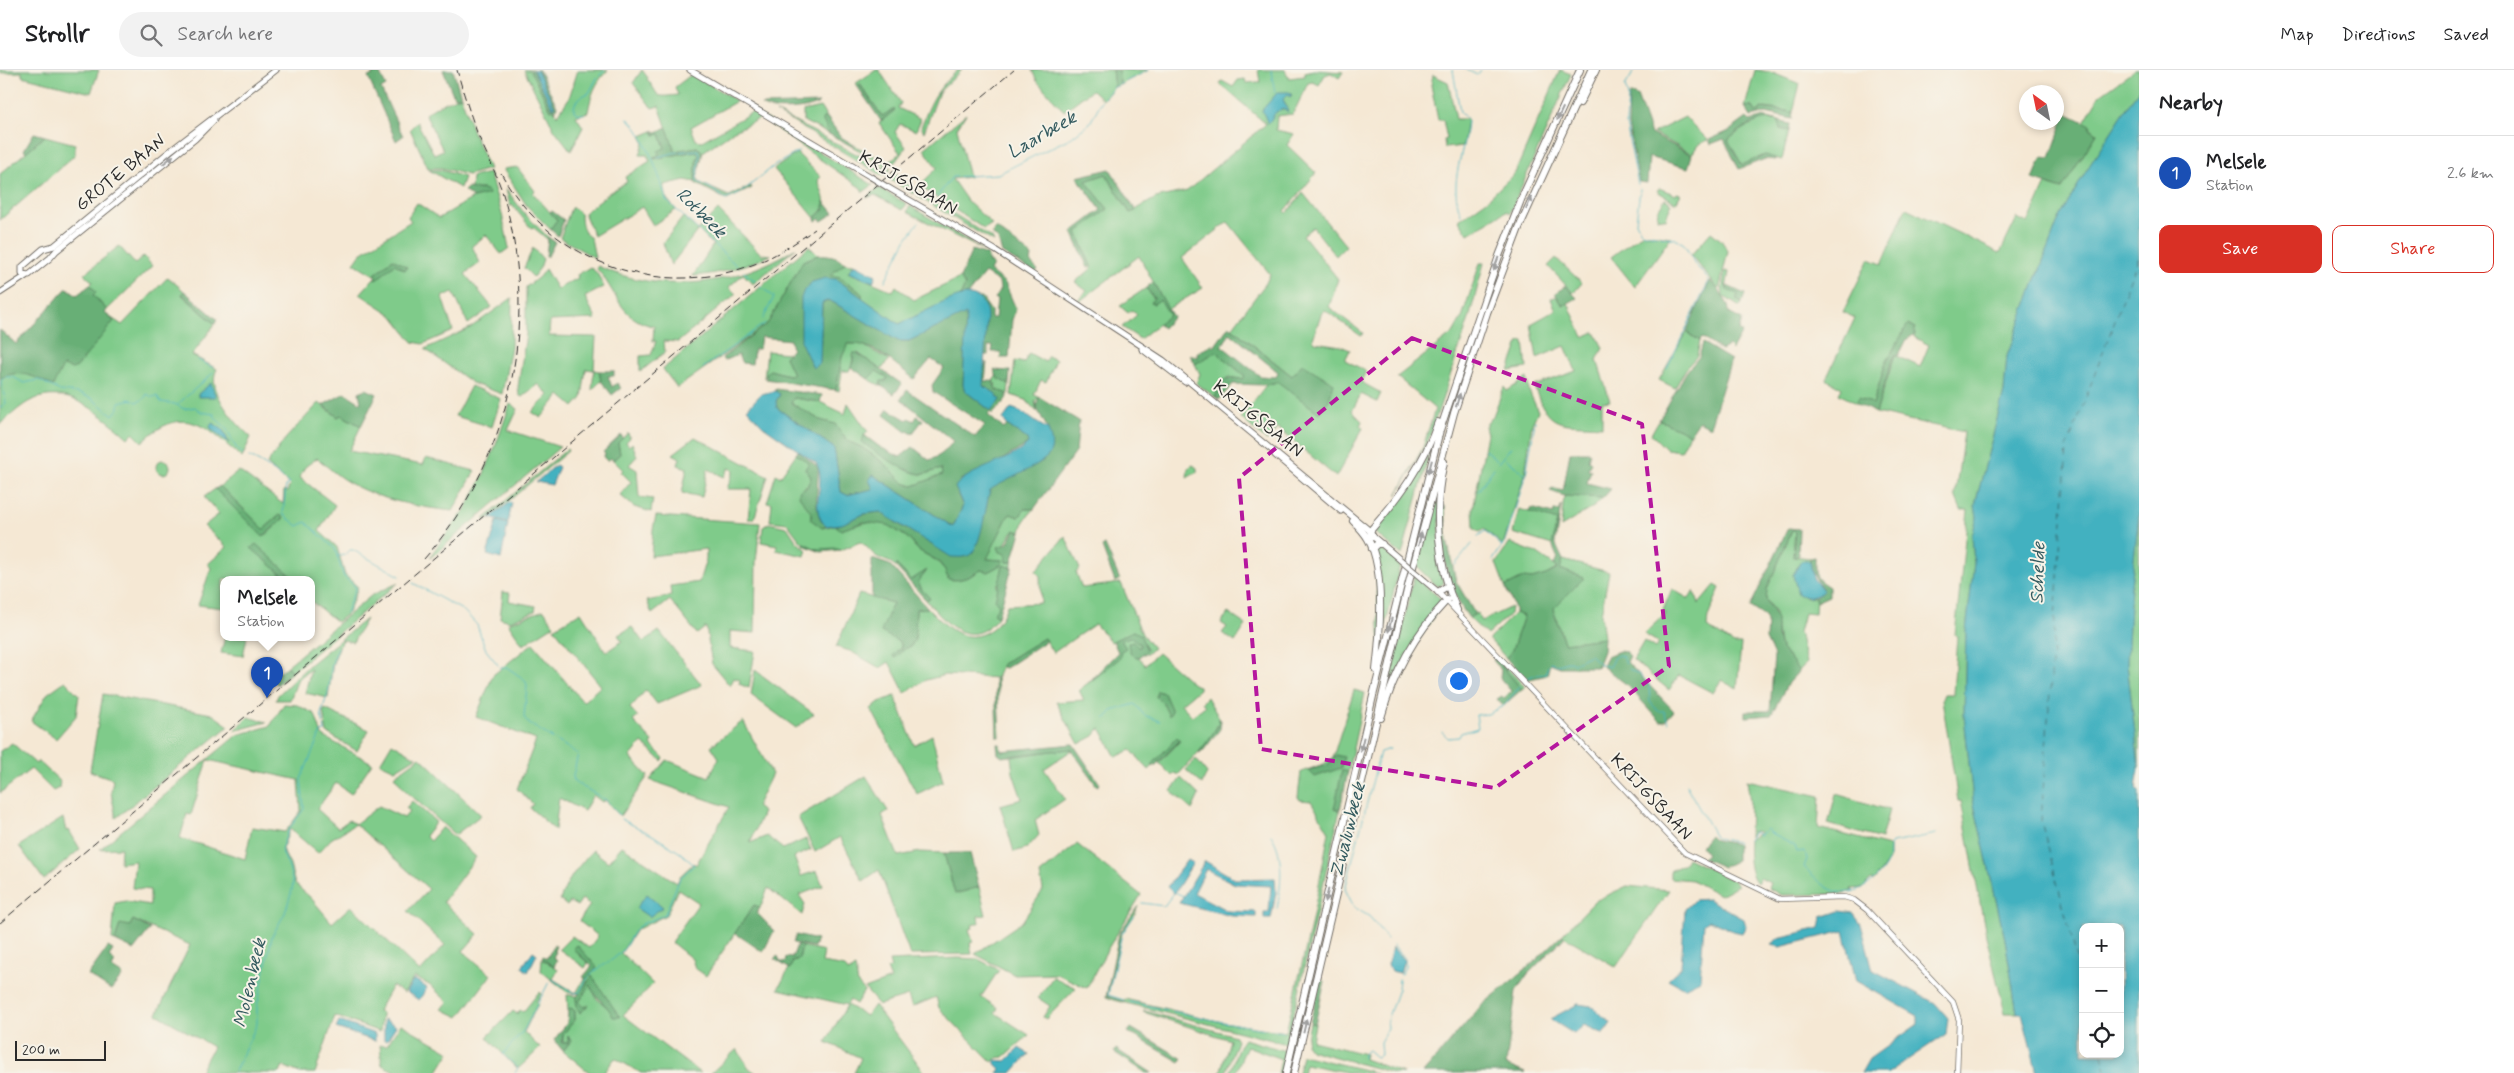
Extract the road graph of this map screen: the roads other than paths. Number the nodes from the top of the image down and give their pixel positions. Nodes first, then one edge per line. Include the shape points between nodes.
1 (276, 70) edge
2 (690, 70) edge
3 (1580, 70) edge
4 (1591, 70) edge
5 (1596, 70) edge
6 (214, 120) junction
7 (1565, 125) junction
8 (48, 248) junction
9 (52, 254) junction
10 (21, 271) junction
11 (26, 276) junction
12 (8, 286) junction
13 (0, 293) edge
14 (1459, 370) junction
15 (1444, 446) junction
16 (1300, 475) junction
17 (1310, 486) junction
18 (1328, 495) junction
19 (1353, 521) junction
20 (1371, 534) junction
21 (1382, 544) junction
22 (1372, 549) junction
23 (1446, 586) junction
24 (1438, 592) junction
25 (1447, 600) junction
26 (1456, 610) junction
27 (1372, 696) junction
28 (1372, 739) junction
29 (1286, 1073) edge
30 (1294, 1073) edge
31 (1957, 1073) edge

1 - 6 main road, GROTE BAAN
2 - 16 main road, KRIJGSBAAN, bridge via 995,250 1110,325 1162,362
3 -> 14 highway via 1498,256
4 - 7 highway
5 - 7 highway
6 - 8 main road, GROTE BAAN
9 -> 6 main road, GROTE BAAN via 195,139
15 -> 7 highway via 1502,272
8 - 9 main road
8 - 10 main road, GROTE BAAN via 23,266
9 - 11 main road, GROTE BAAN
10 - 11 main road
10 - 12 main road, GROTE BAAN
11 - 12 main road, GROTE BAAN
12 - 13 main road, GROTE BAAN
14 - 20 highway via 1452,378 1432,440 1417,469
14 -> 27 highway via 1419,507
15 - 23 highway via 1439,509
28 -> 15 highway
16 - 17 main road, KRIJGSBAAN
16 - 18 main road, KRIJGSBAAN
17 - 18 main road
17 - 19 main road, KRIJGSBAAN
18 - 20 main road, KRIJGSBAAN
19 - 20 main road, KRIJGSBAAN
19 - 22 highway
20 - 21 main road, KRIJGSBAAN
21 - 22 highway
21 - 24 main road, KRIJGSBAAN, bridge
22 - 27 highway via 1380,616
23 - 24 highway
23 - 26 highway
24 - 25 main road, KRIJGSBAAN
25 - 26 main road, KRIJGSBAAN
25 - 28 highway via 1403,660
26 - 31 main road, KRIJGSBAAN via 1685,854 1780,899 1844,897 1867,910 1953,1002 1960,1020
27 -> 29 highway
30 -> 28 highway

